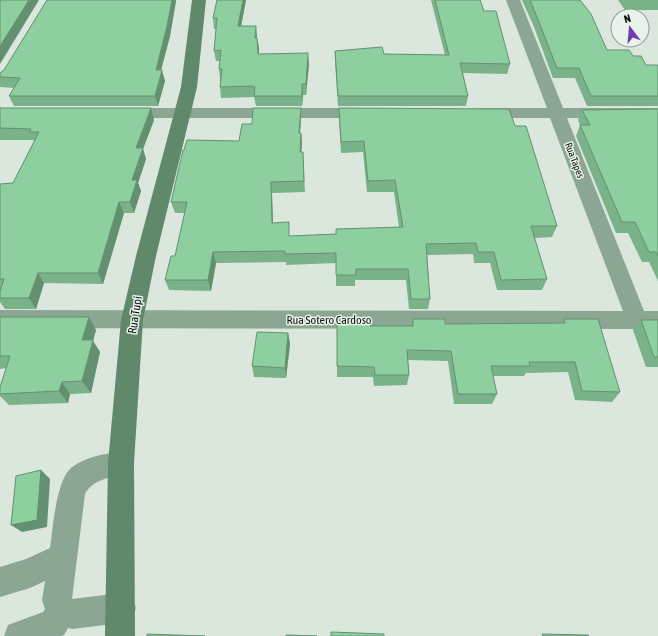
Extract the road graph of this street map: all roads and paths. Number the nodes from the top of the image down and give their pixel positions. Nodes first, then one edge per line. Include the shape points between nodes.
1 (199, 0) edge
2 (513, 0) edge
3 (112, 113) edge
4 (184, 113) junction
5 (382, 113) edge
6 (469, 113) edge
7 (557, 113) junction
8 (658, 113) edge
9 (0, 320) edge
10 (132, 320) junction
11 (647, 320) edge
12 (121, 464) junction
13 (63, 556) junction
14 (0, 582) edge
15 (121, 608) junction
16 (60, 611) junction
17 (19, 636) edge
18 (120, 636) edge

1 - 4 street, Rua Tupi
2 - 7 street, Rua Tapes
3 - 4 street
4 - 5 street
4 - 10 street, Rua Tupi via 146,256
6 - 7 street
7 - 8 street
7 - 11 street, Rua Tapes
9 - 10 street, Rua Sotero Cardoso
10 - 11 street, Rua Sotero Cardoso
10 - 12 street, Rua Tupi
12 - 13 street via 94,469 80,477 72,491
12 - 15 street, Rua Tupi
13 - 14 street via 30,573
13 - 16 street via 57,600
15 - 16 street via 72,614
15 - 18 street, Rua Tupi
16 - 17 street via 53,624

